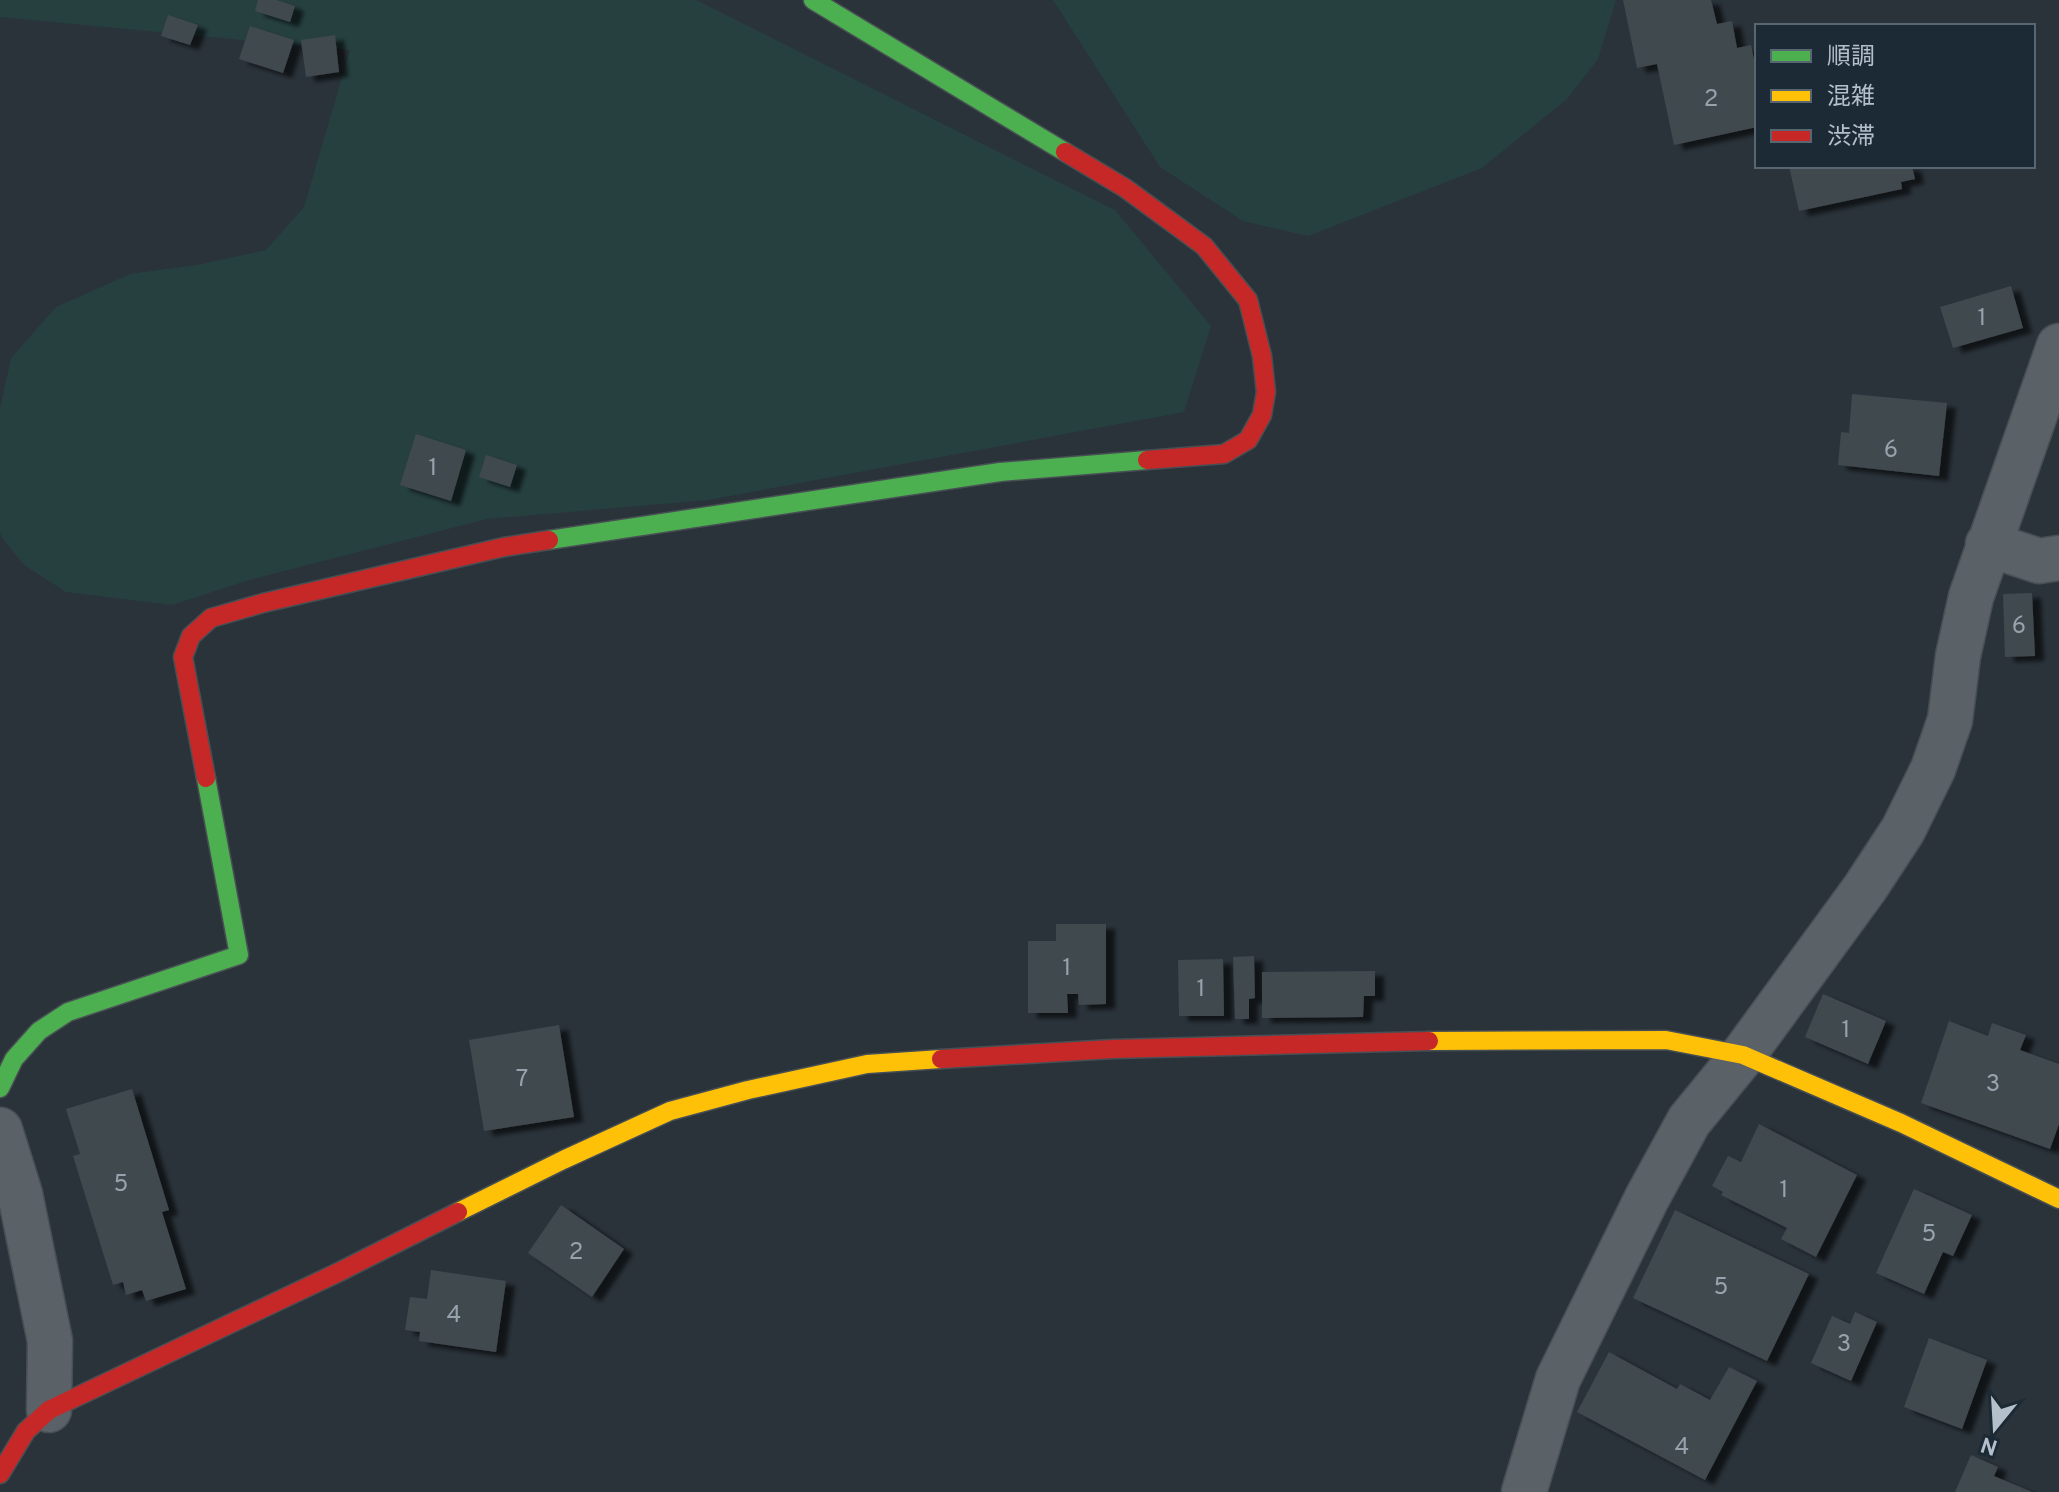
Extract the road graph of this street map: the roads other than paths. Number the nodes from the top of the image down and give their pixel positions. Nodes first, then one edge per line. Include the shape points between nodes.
1 (813, 0) edge
2 (2059, 346) edge
3 (1988, 544) junction
4 (2059, 558) edge
5 (1743, 1055) junction
6 (0, 1088) edge
7 (0, 1130) edge
8 (2059, 1199) edge
9 (49, 1410) junction
10 (0, 1474) edge
11 (1524, 1492) edge

1 - 6 street via 1125,188 1204,246 1248,300 1262,356 1266,392 1262,415 1248,440 1224,454 1000,472 504,547 211,618 191,636 183,657 239,955 68,1012 39,1031 14,1059
2 - 3 street
3 - 4 street via 2039,561
3 - 5 street via 1958,656 1950,720 1933,769 1903,830
5 - 8 street
5 - 9 street via 1666,1040 1411,1041 1113,1049 867,1064 670,1111
5 - 11 street via 1689,1121 1647,1198 1558,1379
7 - 9 street via 20,1194 50,1341
9 - 10 street via 26,1431

